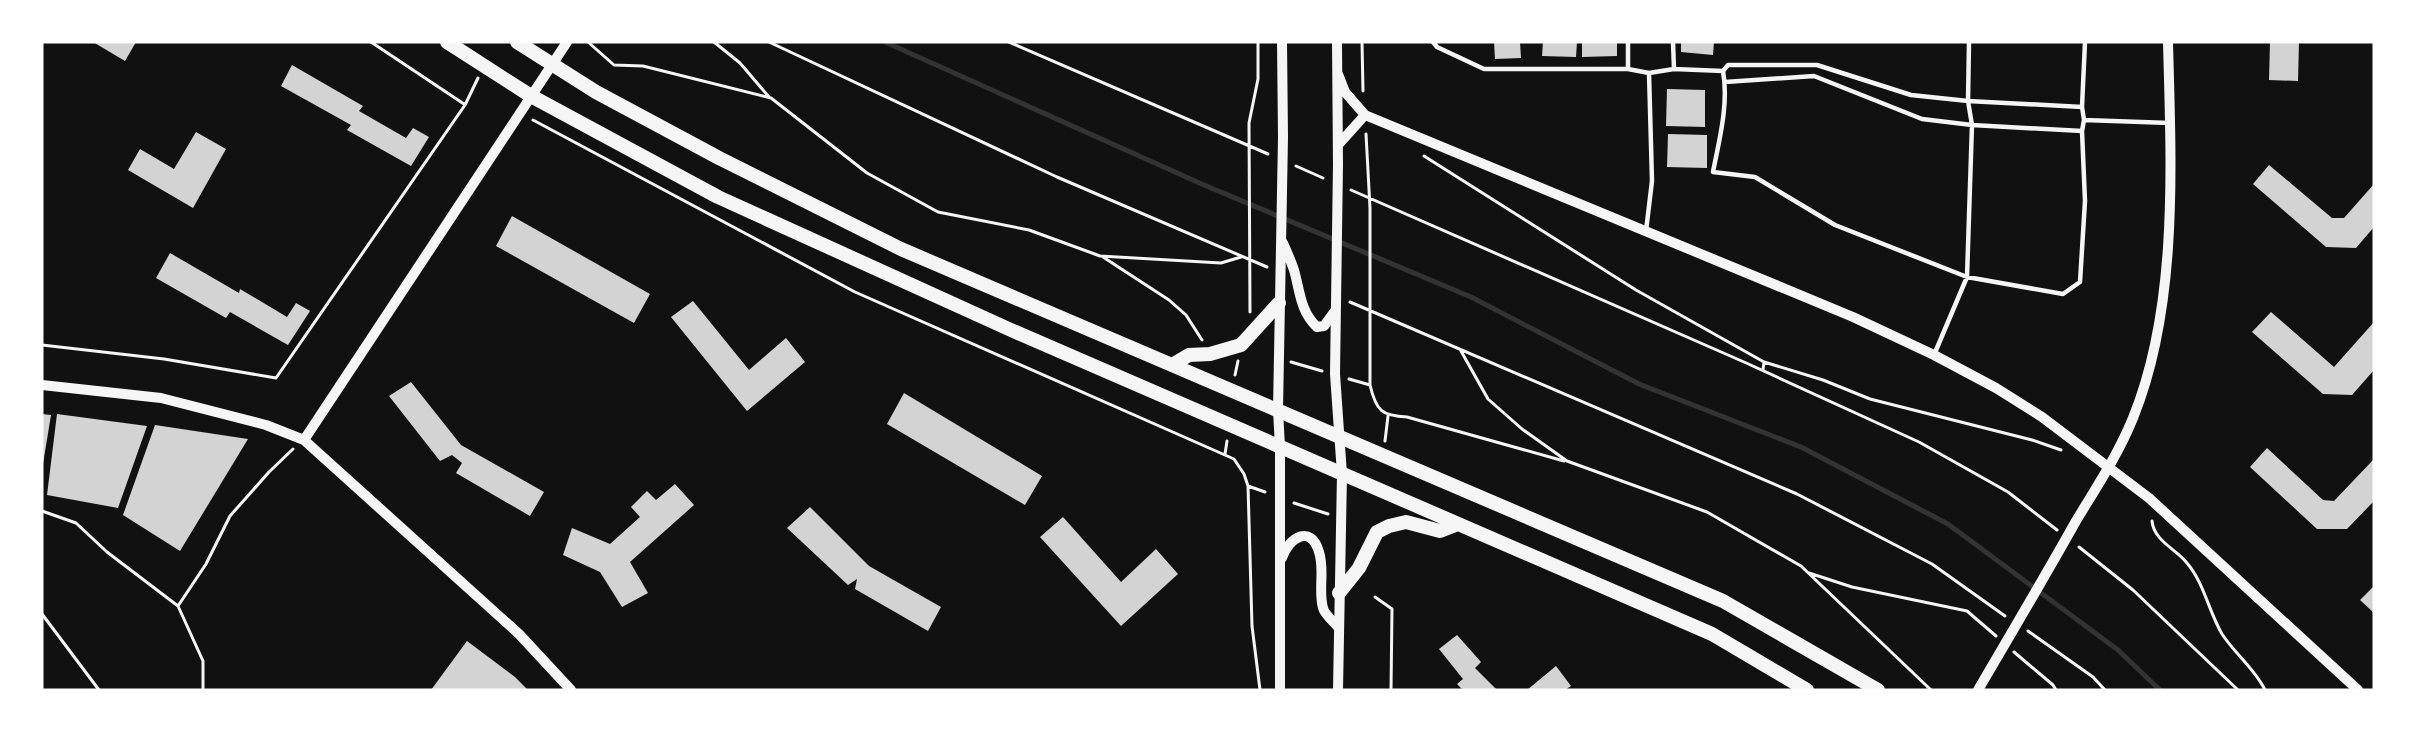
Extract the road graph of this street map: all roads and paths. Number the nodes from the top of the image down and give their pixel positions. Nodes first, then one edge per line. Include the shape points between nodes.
1 (371, 42) edge
2 (447, 42) edge
3 (517, 42) edge
4 (567, 42) edge
5 (588, 42) edge
6 (714, 42) edge
7 (769, 42) edge
8 (1009, 42) edge
9 (1258, 42) edge
10 (1282, 42) edge
11 (1337, 42) edge
12 (1433, 42) edge
13 (1628, 42) edge
14 (1673, 42) edge
15 (1970, 42) edge
16 (2085, 42) edge
17 (2168, 42) edge
18 (551, 65) junction
19 (1628, 69) junction
20 (1674, 69) junction
21 (470, 71) dead end
22 (1723, 72) junction
23 (1649, 73) junction
24 (1338, 74) junction
25 (479, 77) junction
26 (1725, 82) junction
27 (487, 84) dead end
28 (531, 96) junction
29 (771, 98) junction
30 (1968, 101) junction
31 (465, 105) junction
32 (2082, 107) junction
33 (519, 114) junction
34 (1365, 115) junction
35 (2084, 120) junction
36 (2170, 123) junction
37 (1972, 125) junction
38 (2082, 131) junction
39 (1338, 145) junction
40 (1419, 153) dead end
41 (1268, 154) dead end
42 (1290, 163) dead end
43 (1369, 176) dead end
44 (1333, 182) dead end
45 (1344, 187) dead end
46 (1646, 231) junction
47 (1281, 237) junction
48 (1100, 256) junction
49 (1242, 256) junction
50 (1275, 270) dead end
51 (1967, 278) junction
52 (1279, 303) junction
53 (1338, 303) junction
54 (1248, 320) dead end
55 (1210, 342) dead end
56 (42, 345) edge
57 (1460, 349) junction
58 (1934, 355) junction
59 (1279, 358) junction
60 (1764, 362) junction
61 (1172, 365) junction
62 (1763, 370) junction
63 (1335, 374) junction
64 (42, 385) edge
65 (1370, 385) junction
66 (1278, 410) junction
67 (1340, 437) junction
68 (304, 440) junction
69 (1280, 447) junction
70 (2061, 450) dead end
71 (1567, 462) junction
72 (2109, 468) junction
73 (1342, 474) junction
74 (1248, 486) junction
75 (1280, 498) junction
76 (2149, 498) junction
77 (42, 511) edge
78 (1458, 524) junction
79 (2062, 534) dead end
80 (2070, 541) dead end
81 (1280, 565) junction
82 (1808, 572) junction
83 (1339, 593) junction
84 (1375, 597) dead end
85 (178, 606) junction
86 (42, 614) edge
87 (2008, 617) dead end
88 (1338, 627) junction
89 (2027, 631) dead end
90 (2004, 643) dead end
91 (2012, 650) dead end
92 (99, 690) edge
93 (203, 690) edge
94 (571, 690) edge
95 (1260, 690) edge
96 (1280, 690) edge
97 (1338, 690) edge
98 (1391, 690) edge
99 (1808, 690) edge
100 (1878, 690) edge
101 (1930, 690) edge
102 (1979, 690) edge
103 (2055, 690) edge
104 (2105, 690) edge
105 (2238, 690) edge
106 (2265, 690) edge
107 (2358, 690) edge

1 - 31 path
2 - 28 main road
3 - 18 main road
4 - 18 street
5 - 29 path via 614,65 643,66
6 - 29 path via 740,63
7 - 49 path via 1057,177
8 - 41 path
9 - 54 path via 1258,80 1249,123
10 - 47 street
11 - 24 street
12 - 19 lane via 1484,69
13 - 19 lane
14 - 20 lane
15 - 30 lane
16 - 32 lane
17 - 36 street
18 - 28 street
18 - 61 main road via 719,158 901,249
19 - 23 lane
20 - 22 lane
20 - 23 lane
21 - 25 path
22 - 26 lane
22 - 30 lane via 1728,64 1817,65 1911,95
23 - 46 lane via 1653,181
24 - 34 street via 1345,92
24 - 39 street
25 - 27 path
25 - 31 path
26 - 37 lane via 1814,76 1922,119
26 - 51 lane via 1713,172 1755,177 1835,225
28 - 33 street
28 - 69 main road via 718,197
29 - 48 path via 867,173 938,212 1029,230
30 - 32 lane
30 - 37 lane
31 - 56 path via 276,378 164,358
32 - 35 lane
33 - 68 street
33 - 74 path via 855,291 1225,454 1240,466
34 - 39 street
34 - 46 street
35 - 36 lane
35 - 38 lane
36 - 72 street via 2165,276 2156,343 2133,419
37 - 38 lane
37 - 51 lane
38 - 51 lane via 2085,201 2080,282 2063,294
39 - 53 street
40 - 60 path via 1636,290
42 - 44 path
43 - 65 path
45 - 62 path
46 - 58 street
47 - 52 street
47 - 53 street via 1310,321 1317,327 1324,326
48 - 49 path via 1221,263
48 - 55 path via 1169,300 1186,315 1203,342
49 - 50 path
51 - 58 lane
52 - 59 street
52 - 61 main road via 1241,345 1189,355
53 - 57 path
53 - 63 street
57 - 71 path via 1488,399
57 - 87 path via 1797,494 1932,564
58 - 72 street via 2042,417
59 - 63 path
59 - 66 street
60 - 62 path
60 - 70 path via 1870,399
61 - 66 main road
62 - 79 path via 1919,442 2008,492
63 - 65 path
63 - 67 street
64 - 68 street via 162,398 266,425
65 - 71 path via 1378,408 1388,416 1407,417
66 - 67 main road
66 - 69 street
67 - 73 street
67 - 100 main road via 1723,601
68 - 85 path via 269,471 230,516 206,564
68 - 94 street via 519,634
69 - 73 main road
69 - 75 street
71 - 82 path via 1707,513
72 - 76 street
72 - 102 street
73 - 78 main road
73 - 83 street
74 - 75 path
74 - 95 path via 1252,626
75 - 81 street
76 - 106 path via 2153,527 2166,545 2188,563 2223,634
76 - 107 street
77 - 85 path via 76,523
78 - 83 main road via 1440,531 1406,522 1377,532 1359,568
78 - 99 main road via 1712,634
80 - 105 path via 2133,590
81 - 88 street via 1292,540 1303,536 1312,540 1322,566 1322,607
81 - 96 street
82 - 90 path via 1852,588 1967,611
82 - 101 path
83 - 88 street
84 - 98 path via 1392,609
85 - 93 path via 203,661
86 - 92 path
88 - 97 street
89 - 104 path via 2093,677
91 - 103 path

